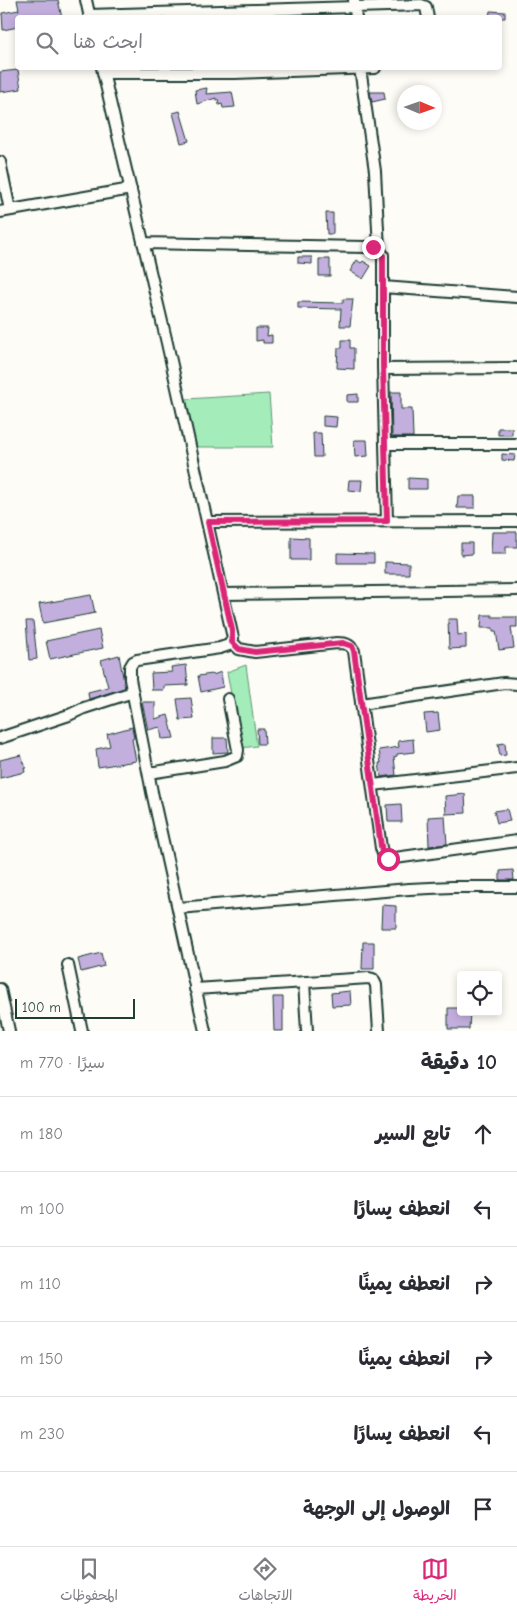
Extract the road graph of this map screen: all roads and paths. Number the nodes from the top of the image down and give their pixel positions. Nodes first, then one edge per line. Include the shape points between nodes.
1 (86, 0) edge
2 (354, 3) edge
3 (90, 15) edge
4 (123, 15) edge
5 (427, 15) edge
6 (102, 70) edge
7 (310, 70) edge
8 (360, 70) edge
9 (0, 162) edge
10 (130, 189) junction
11 (5, 211) edge
12 (143, 243) junction
13 (379, 249) junction
14 (383, 287) junction
15 (517, 297) edge
16 (517, 368) edge
17 (383, 369) junction
18 (385, 444) junction
19 (517, 444) edge
20 (387, 521) junction
21 (517, 521) edge
22 (208, 522) junction
23 (517, 590) edge
24 (224, 594) junction
25 (232, 642) junction
26 (517, 684) edge
27 (133, 692) junction
28 (228, 699) dead end
29 (361, 704) junction
30 (0, 738) edge
31 (517, 768) edge
32 (149, 773) junction
33 (373, 786) junction
34 (517, 841) edge
35 (517, 887) edge
36 (178, 908) junction
37 (68, 965) dead end
38 (304, 982) junction
39 (0, 989) edge
40 (195, 989) junction
41 (9, 1031) edge
42 (82, 1031) edge
43 (205, 1031) edge
44 (307, 1031) edge
45 (379, 1031) edge

1 - 3 street
2 - 4 street
2 - 5 street via 421,5 426,7
6 - 7 street via 235,73
6 - 10 street
8 - 13 street via 375,171
9 - 11 street
10 - 11 street
10 - 12 street
12 - 13 street
12 - 22 street
13 - 14 street via 383,255
14 - 15 street
14 - 17 street
16 - 17 street
17 - 18 street
18 - 19 street
18 - 20 street
20 - 21 street
20 - 22 street
22 - 24 street
23 - 24 street
24 - 25 street
25 - 27 street via 220,648 133,662 130,667
25 - 29 street via 239,649 255,652 330,643 348,644 354,651
26 - 29 street via 504,683
27 - 30 street
27 - 32 street
28 - 32 street via 237,756 225,761
29 - 33 street
31 - 33 street
32 - 36 street
33 - 34 street via 381,848 388,859
35 - 36 street via 409,889
36 - 40 street
37 - 42 street
38 - 40 street
38 - 44 street
38 - 45 street via 374,979
39 - 41 street
40 - 43 street

